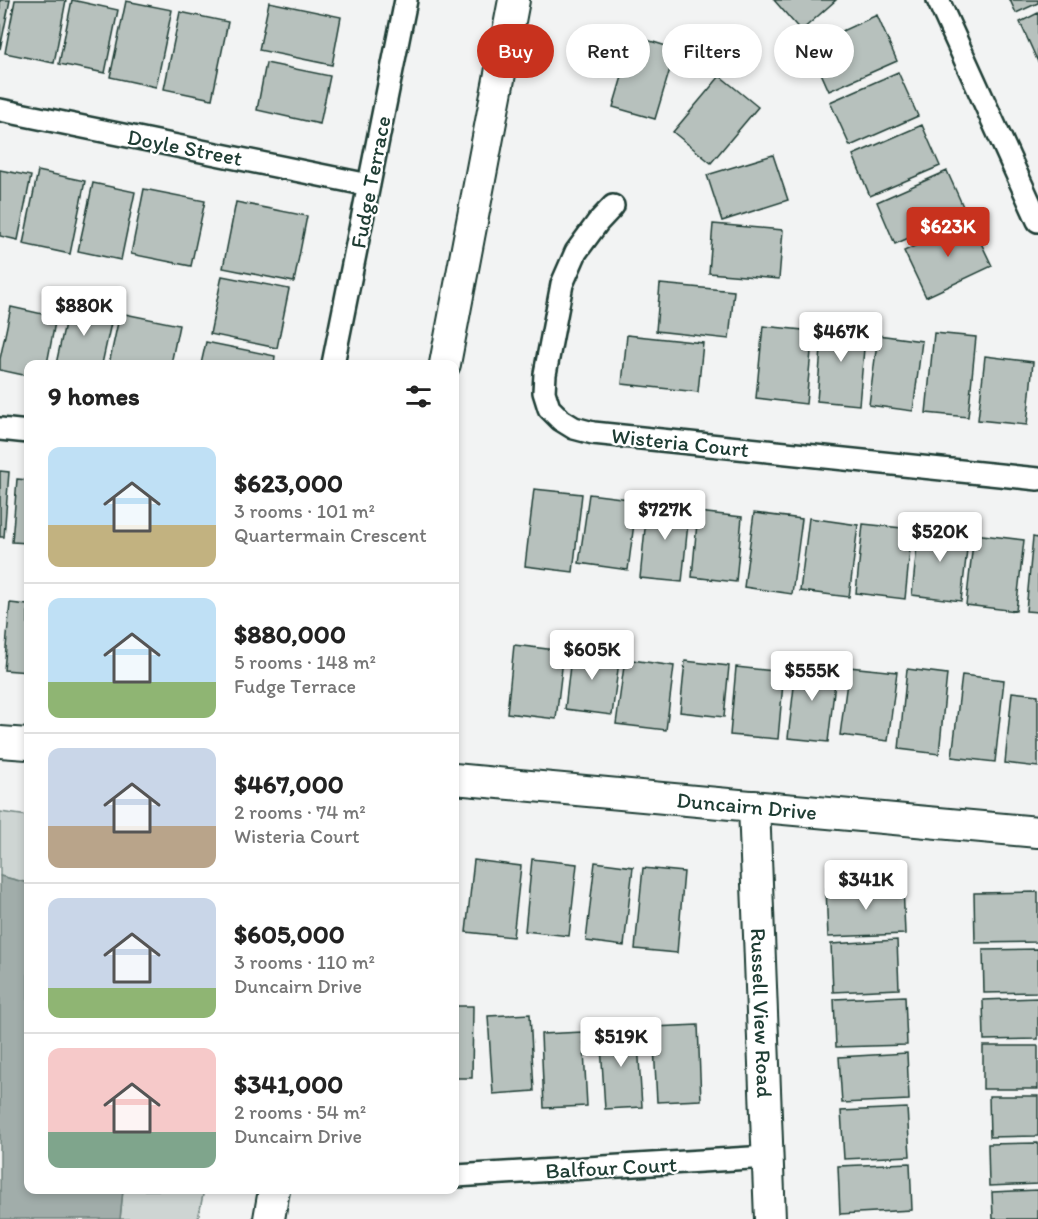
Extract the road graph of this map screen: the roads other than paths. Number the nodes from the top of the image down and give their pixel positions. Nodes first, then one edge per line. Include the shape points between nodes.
1 (406, 0) edge
2 (514, 0) edge
3 (938, 0) edge
4 (0, 110) edge
5 (369, 185) junction
6 (613, 206) dead end
7 (1038, 221) edge
8 (334, 360) edge
9 (446, 360) edge
10 (0, 429) edge
11 (24, 432) edge
12 (1038, 479) edge
13 (0, 742) edge
14 (24, 744) edge
15 (459, 779) edge
16 (754, 806) junction
17 (1038, 832) edge
18 (767, 1157) junction
19 (459, 1176) edge
20 (273, 1194) edge
21 (268, 1219) edge
22 (770, 1219) edge

1 - 5 street, Fudge Terrace
2 - 9 street
3 - 7 street
4 - 5 street, Doyle Street
5 - 8 street, Fudge Terrace
6 - 12 street, Wisteria Court via 576,252 562,284 545,374 544,392 549,408 573,428
10 - 11 street
13 - 14 street
15 - 16 street, Duncairn Drive
16 - 17 street, Duncairn Drive
16 - 18 street, Russell View Road
18 - 19 street, Balfour Court
18 - 22 street, Russell View Road
20 - 21 street

